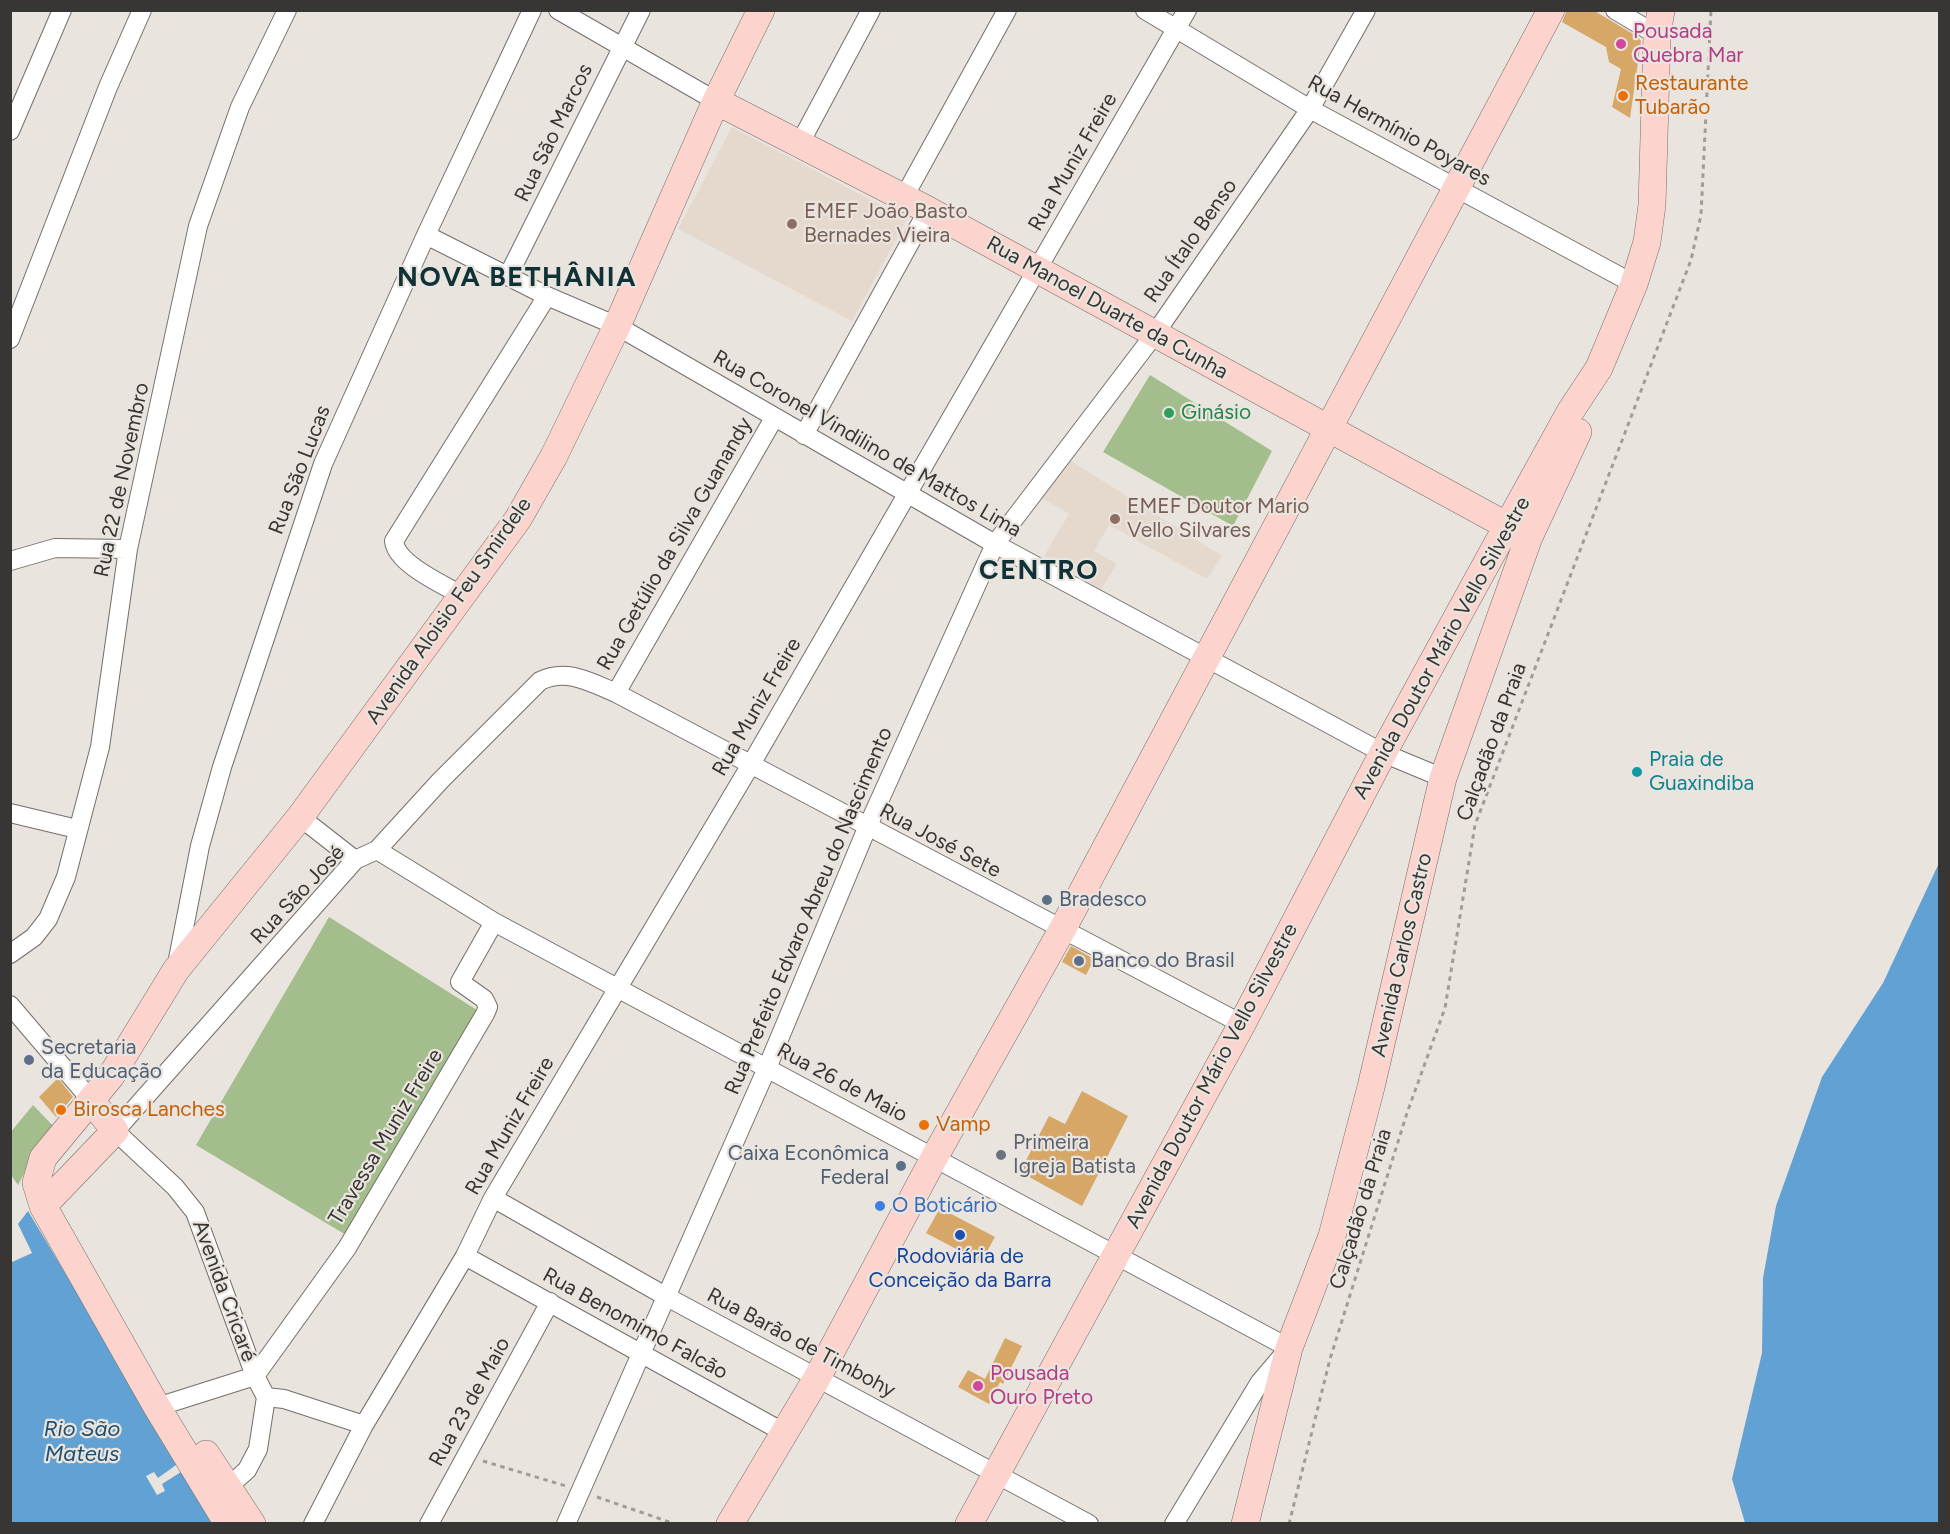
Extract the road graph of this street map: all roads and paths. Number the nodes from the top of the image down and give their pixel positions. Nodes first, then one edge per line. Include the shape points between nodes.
1 (62, 10) edge
2 (287, 10) edge
3 (532, 10) edge
4 (558, 10) edge
5 (641, 10) edge
6 (760, 10) edge
7 (871, 10) edge
8 (1008, 10) edge
9 (1145, 10) edge
10 (1187, 10) edge
11 (1366, 10) edge
12 (1551, 10) edge
13 (1615, 10) edge
14 (1712, 10) edge
15 (139, 17) edge
16 (1659, 23) edge
17 (1175, 28) junction
18 (623, 45) junction
19 (716, 101) junction
20 (1310, 109) junction
21 (10, 131) edge
22 (800, 143) junction
23 (1456, 189) junction
24 (904, 197) junction
25 (928, 210) junction
26 (426, 235) junction
27 (1038, 269) junction
28 (508, 276) junction
29 (1634, 284) junction
30 (547, 296) junction
31 (616, 326) junction
32 (1154, 335) junction
33 (10, 339) edge
34 (774, 418) junction
35 (1330, 429) junction
36 (804, 435) junction
37 (906, 494) junction
38 (1518, 532) junction
39 (995, 544) junction
40 (128, 549) junction
41 (10, 561) edge
42 (463, 596) junction
43 (1205, 657) junction
44 (585, 679) joint
45 (616, 693) junction
46 (1383, 753) junction
47 (750, 766) junction
48 (1443, 778) junction
49 (10, 813) edge
50 (300, 817) junction
51 (867, 828) junction
52 (77, 829) junction
53 (377, 850) junction
54 (355, 860) junction
55 (494, 922) junction
56 (1062, 930) junction
57 (12, 951) edge
58 (176, 970) junction
59 (617, 987) junction
60 (10, 1005) edge
61 (1242, 1024) junction
62 (767, 1068) junction
63 (91, 1100) junction
64 (115, 1131) junction
65 (934, 1158) junction
66 (44, 1195) junction
67 (493, 1198) junction
68 (1115, 1254) junction
69 (465, 1256) junction
70 (667, 1297) junction
71 (550, 1302) junction
72 (1289, 1348) junction
73 (643, 1354) junction
74 (255, 1376) junction
75 (817, 1378) junction
76 (266, 1397) junction
77 (165, 1404) junction
78 (364, 1425) junction
79 (783, 1432) junction
80 (996, 1472) junction
81 (220, 1494) junction
82 (228, 1524) edge
83 (252, 1524) edge
84 (313, 1524) edge
85 (429, 1524) edge
86 (566, 1524) edge
87 (730, 1524) edge
88 (969, 1524) edge
89 (1089, 1524) edge
90 (1174, 1524) edge
91 (1245, 1524) edge
92 (1288, 1524) edge

1 - 21 street
2 - 40 street, Rua 22 de Novembro via 240,107 198,226
3 - 26 street, Rua São Lucas
4 - 18 street, Rua Manoel Duarte da Cunha
5 - 18 street, Rua São Marcos
6 - 19 street, Avenida Aloisio Feu Smirdele
7 - 22 street
8 - 24 street
9 - 17 street, Rua Hermínio Poyares
10 - 17 street, Rua Muniz Freire
11 - 20 street, Rua Ítalo Benso
12 - 23 street
13 - 16 street
14 - 92 path, Calçadão da Praia via 1701,215 1691,261 1475,825 1444,1008 1330,1359
15 - 33 street
16 - 29 street, Avenida Doutor Mário Vello Silvestre via 1652,205 1647,242
17 - 20 street, Rua Hermínio Poyares
17 - 27 street, Rua Muniz Freire
18 - 19 street, Rua Manoel Duarte da Cunha
18 - 28 street, Rua São Marcos
19 - 22 street, Rua Manoel Duarte da Cunha
19 - 31 street, Avenida Aloisio Feu Smirdele
20 - 23 street, Rua Hermínio Poyares
20 - 32 street, Rua Ítalo Benso
22 - 24 street, Rua Manoel Duarte da Cunha
23 - 29 street, Rua Hermínio Poyares
23 - 35 street
24 - 25 street, Rua Manoel Duarte da Cunha
25 - 27 street, Rua Manoel Duarte da Cunha
25 - 36 street
26 - 28 street, Rua Coronel Vindilino de Mattos Lima
26 - 58 street, Rua São Lucas via 322,464 222,767 200,846
27 - 32 street, Rua Manoel Duarte da Cunha
27 - 37 street, Rua Muniz Freire
28 - 30 street, Rua Coronel Vindilino de Mattos Lima
29 - 38 street, Avenida Doutor Mário Vello Silvestre via 1599,368 1570,412
30 - 31 street, Rua Coronel Vindilino de Mattos Lima
30 - 42 street via 394,541 394,550 403,559
31 - 34 street, Rua Coronel Vindilino de Mattos Lima
31 - 42 street, Avenida Aloisio Feu Smirdele via 554,456 518,519
32 - 35 street, Rua Manoel Duarte da Cunha
32 - 39 street, Rua Ítalo Benso
34 - 36 street, Rua Coronel Vindilino de Mattos Lima
34 - 45 street, Rua Getúlio da Silva Guanandy
35 - 38 street, Rua Manoel Duarte da Cunha
35 - 43 street
36 - 37 street, Rua Coronel Vindilino de Mattos Lima
37 - 39 street, Rua Coronel Vindilino de Mattos Lima
37 - 47 street, Rua Muniz Freire
38 - 46 street, Avenida Doutor Mário Vello Silvestre
38 - 48 street, Avenida Carlos Castro
39 - 43 street, Rua Coronel Vindilino de Mattos Lima
39 - 51 street, Rua Prefeito Edvaro Abreu do Nascimento
40 - 41 street via 55,548
40 - 52 street, Rua 22 de Novembro via 100,747
42 - 50 street, Avenida Aloisio Feu Smirdele
43 - 46 street, Rua Coronel Vindilino de Mattos Lima
43 - 56 street
44 - 45 street, Rua José Sete
44 - 53 street, Rua São José via 552,675 540,681
45 - 47 street, Rua José Sete
46 - 48 street, Rua Coronel Vindilino de Mattos Lima
46 - 61 street, Avenida Doutor Mário Vello Silvestre
47 - 51 street, Rua José Sete
47 - 59 street, Rua Muniz Freire
48 - 72 street, Avenida Carlos Castro via 1332,1236
49 - 52 street
50 - 54 street
50 - 58 street, Avenida Aloisio Feu Smirdele
51 - 56 street, Rua José Sete
51 - 62 street, Rua Prefeito Edvaro Abreu do Nascimento
52 - 57 street, Rua 22 de Novembro via 66,877 48,919 34,937
53 - 54 street, Rua São José
53 - 55 street, Rua 26 de Maio
54 - 64 street, Rua São José
55 - 59 street, Rua 26 de Maio
55 - 74 street, Travessa Muniz Freire via 460,982 484,999 488,1007 485,1014 347,1248
56 - 61 street, Rua José Sete
56 - 65 street
58 - 63 street, Avenida Aloisio Feu Smirdele via 132,1045
59 - 62 street, Rua 26 de Maio
59 - 67 street, Rua Muniz Freire
60 - 63 street
61 - 68 street, Avenida Doutor Mário Vello Silvestre
62 - 65 street, Rua 26 de Maio
62 - 70 street, Rua Prefeito Edvaro Abreu do Nascimento
63 - 64 street
63 - 66 street, Avenida Aloisio Feu Smirdele via 43,1158
64 - 66 street
64 - 74 street, Avenida Cricaré via 175,1187 195,1212
65 - 68 street, Rua 26 de Maio
65 - 75 street
66 - 77 street
67 - 69 street, Rua Muniz Freire
67 - 70 street, Rua Barão de Timbohy
68 - 72 street, Rua 26 de Maio
68 - 80 street, Avenida Doutor Mário Vello Silvestre
69 - 71 street, Rua Benomimo Falcão
69 - 78 street, Rua Muniz Freire
70 - 73 street, Rua Prefeito Edvaro Abreu do Nascimento
70 - 75 street, Rua Barão de Timbohy
71 - 73 street, Rua Benomimo Falcão
71 - 85 street, Rua 23 de Maio
72 - 90 street, Avenida Carlos Castro via 1260,1382
72 - 91 street
73 - 79 street, Rua Benomimo Falcão
73 - 86 street, Rua Prefeito Edvaro Abreu do Nascimento
74 - 76 street, Avenida Cricaré
74 - 77 street, Avenida Cricaré
75 - 79 street
75 - 80 street, Rua Barão de Timbohy
76 - 78 street
76 - 81 street via 258,1449 247,1470
77 - 81 street
78 - 84 street, Rua Muniz Freire
79 - 87 street
80 - 88 street, Avenida Doutor Mário Vello Silvestre
80 - 89 street, Rua Barão de Timbohy
81 - 82 street
81 - 83 street

